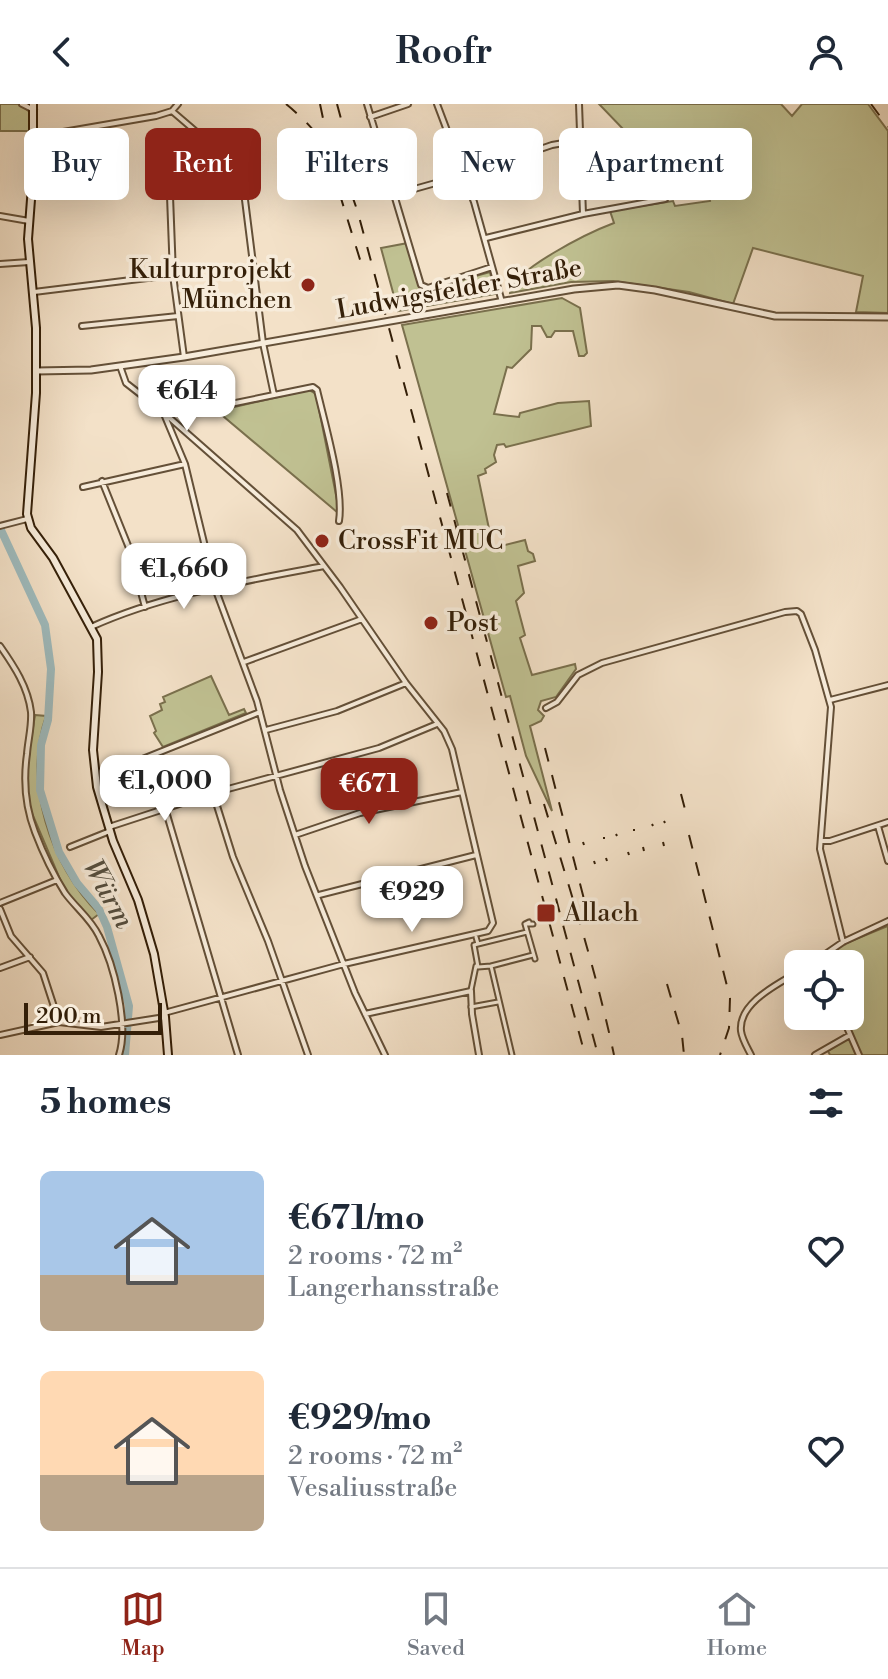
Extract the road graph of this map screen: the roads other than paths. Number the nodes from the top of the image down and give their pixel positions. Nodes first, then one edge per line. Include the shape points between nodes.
1 (22, 104) edge
2 (178, 104) edge
3 (367, 104) edge
4 (408, 104) edge
5 (437, 104) edge
6 (579, 104) edge
7 (34, 107) edge
8 (172, 111) junction
9 (370, 117) junction
10 (34, 128) edge
11 (86, 128) edge
12 (373, 128) edge
13 (446, 128) edge
14 (580, 128) edge
15 (30, 200) edge
16 (170, 200) edge
17 (395, 200) edge
18 (473, 200) edge
19 (583, 200) edge
20 (660, 200) edge
21 (583, 214) junction
22 (0, 216) edge
23 (29, 221) junction
24 (486, 238) junction
25 (29, 262) junction
26 (0, 264) edge
27 (492, 267) junction
28 (173, 275) junction
29 (31, 292) junction
30 (502, 302) junction
31 (178, 316) junction
32 (888, 317) edge
33 (82, 326) dead end
34 (263, 343) junction
35 (184, 357) junction
36 (120, 366) junction
37 (36, 371) junction
38 (274, 395) junction
39 (211, 408) dead end
40 (163, 412) junction
41 (185, 464) junction
42 (102, 481) junction
43 (83, 487) dead end
44 (27, 519) junction
45 (339, 521) dead end
46 (1, 526) edge
47 (325, 566) junction
48 (215, 588) junction
49 (145, 607) junction
50 (362, 619) junction
51 (91, 627) junction
52 (0, 646) edge
53 (3, 654) edge
54 (244, 662) junction
55 (406, 683) junction
56 (888, 685) edge
57 (830, 700) junction
58 (546, 708) dead end
59 (261, 712) junction
60 (437, 724) junction
61 (266, 730) junction
62 (125, 766) dead end
63 (275, 775) junction
64 (462, 792) junction
65 (213, 793) junction
66 (165, 808) junction
67 (888, 822) edge
68 (878, 826) junction
69 (110, 829) junction
70 (295, 835) junction
71 (821, 841) junction
72 (70, 847) dead end
73 (476, 855) junction
74 (888, 861) edge
75 (58, 880) junction
76 (318, 896) junction
77 (0, 903) edge
78 (0, 909) edge
79 (888, 921) edge
80 (529, 923) dead end
81 (527, 932) junction
82 (476, 937) dead end
83 (843, 942) junction
84 (478, 944) junction
85 (833, 950) edge
86 (30, 957) junction
87 (477, 963) junction
88 (344, 964) junction
89 (0, 968) edge
90 (492, 968) junction
91 (281, 981) junction
92 (784, 981) edge
93 (471, 991) junction
94 (221, 998) junction
95 (498, 1002) junction
96 (471, 1007) junction
97 (365, 1014) junction
98 (165, 1015) junction
99 (59, 1022) junction
100 (122, 1024) junction
101 (848, 1030) edge
102 (0, 1035) edge
103 (850, 1035) junction
104 (119, 1055) edge
105 (168, 1055) edge
106 (238, 1055) edge
107 (308, 1055) edge
108 (385, 1055) edge
109 (479, 1055) edge
110 (512, 1055) edge
111 (751, 1055) edge
112 (815, 1055) edge
113 (859, 1055) edge

1 - 7 street
2 - 8 street
3 - 9 street
4 - 9 street
5 - 13 street
6 - 14 street
7 - 10 main road
8 - 11 street
8 - 34 street via 242,176
9 - 12 street
15 - 23 main road
16 - 28 street
17 - 27 street via 424,288
18 - 24 street
19 - 21 street
20 - 21 street
21 - 24 street
22 - 23 street
23 - 25 main road
24 - 27 street
25 - 26 street
25 - 29 main road
27 - 30 street
28 - 29 street
28 - 31 street
29 - 37 main road
30 - 32 street, Ludwigsfelder Straße via 618,285 775,316
30 - 34 street, Ludwigsfelder Straße
31 - 33 street
31 - 35 street
34 - 35 street, Ludwigsfelder Straße
34 - 38 street
35 - 36 street, Ludwigsfelder Straße
36 - 37 street, Ludwigsfelder Straße
36 - 40 street via 126,383
37 - 44 main road
38 - 39 street
38 - 45 street via 317,390
40 - 41 street
40 - 47 street via 287,520
41 - 42 street
41 - 48 street
42 - 43 street
42 - 49 street
44 - 46 street
44 - 51 main road
47 - 48 street
47 - 50 street
48 - 49 street
48 - 54 street
49 - 51 street
50 - 54 street
50 - 55 street
51 - 69 main road via 98,651 95,774
52 - 53 street
53 - 75 street via 25,689 31,714 24,774 27,806
54 - 59 street
55 - 60 street
55 - 61 street via 337,711
56 - 57 street
57 - 58 street via 806,623 797,611 602,663 578,675
57 - 71 street
59 - 61 street
59 - 62 street
60 - 63 street via 379,748
60 - 64 street via 449,739
61 - 63 street
63 - 65 street
63 - 70 street
64 - 70 street via 360,813
64 - 73 street
65 - 66 street
65 - 91 street
66 - 69 street
66 - 94 street
67 - 68 street
68 - 71 street
68 - 74 street
69 - 72 street
69 - 98 main road via 149,936
70 - 76 street
71 - 83 street via 820,857
73 - 76 street
73 - 88 street via 492,929
75 - 77 street
75 - 100 street via 99,936
76 - 88 street
78 - 86 street via 11,936
79 - 83 street
80 - 81 street
81 - 84 street
81 - 90 street via 534,957
82 - 84 street
83 - 85 street
84 - 87 street
86 - 89 street
86 - 99 street via 43,973
87 - 90 street
87 - 93 street
88 - 91 street
88 - 97 street
90 - 95 street
91 - 94 street
91 - 107 street
92 - 111 street via 746,1012 741,1032
93 - 96 street
93 - 97 street
94 - 98 street
94 - 106 street
95 - 96 street
95 - 110 street
96 - 109 street
97 - 108 street
98 - 100 street
98 - 105 main road
99 - 100 street
99 - 102 street
100 - 104 street
101 - 103 street
103 - 112 street
103 - 113 street

